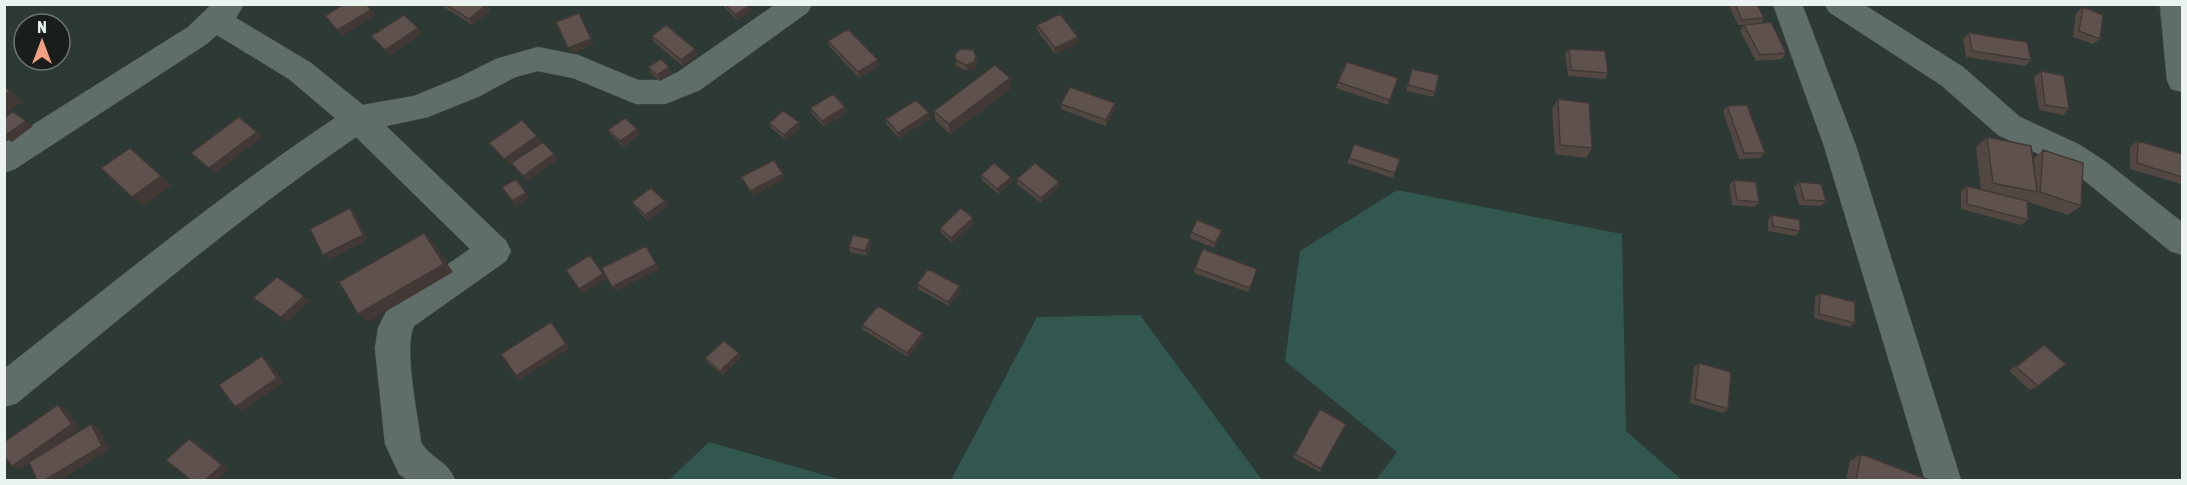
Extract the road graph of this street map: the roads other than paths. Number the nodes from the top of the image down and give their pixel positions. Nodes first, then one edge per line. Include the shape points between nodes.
1 (798, 4) edge
2 (1787, 4) edge
3 (1839, 4) edge
4 (2175, 4) edge
5 (224, 12) edge
6 (2182, 80) edge
7 (358, 119) junction
8 (4, 160) edge
9 (2182, 241) edge
10 (4, 391) edge
11 (437, 480) edge
12 (1944, 480) edge

1 - 7 street via 689,81 665,92 636,92 578,67 538,59 507,67 417,108
2 - 12 street via 1840,146
3 - 9 street via 1952,76 2009,126 2095,171
4 - 6 street
5 - 7 street
5 - 8 street via 117,89
7 - 10 street via 194,238
7 - 11 street via 494,251 402,315 395,327 392,348 403,444 412,462

